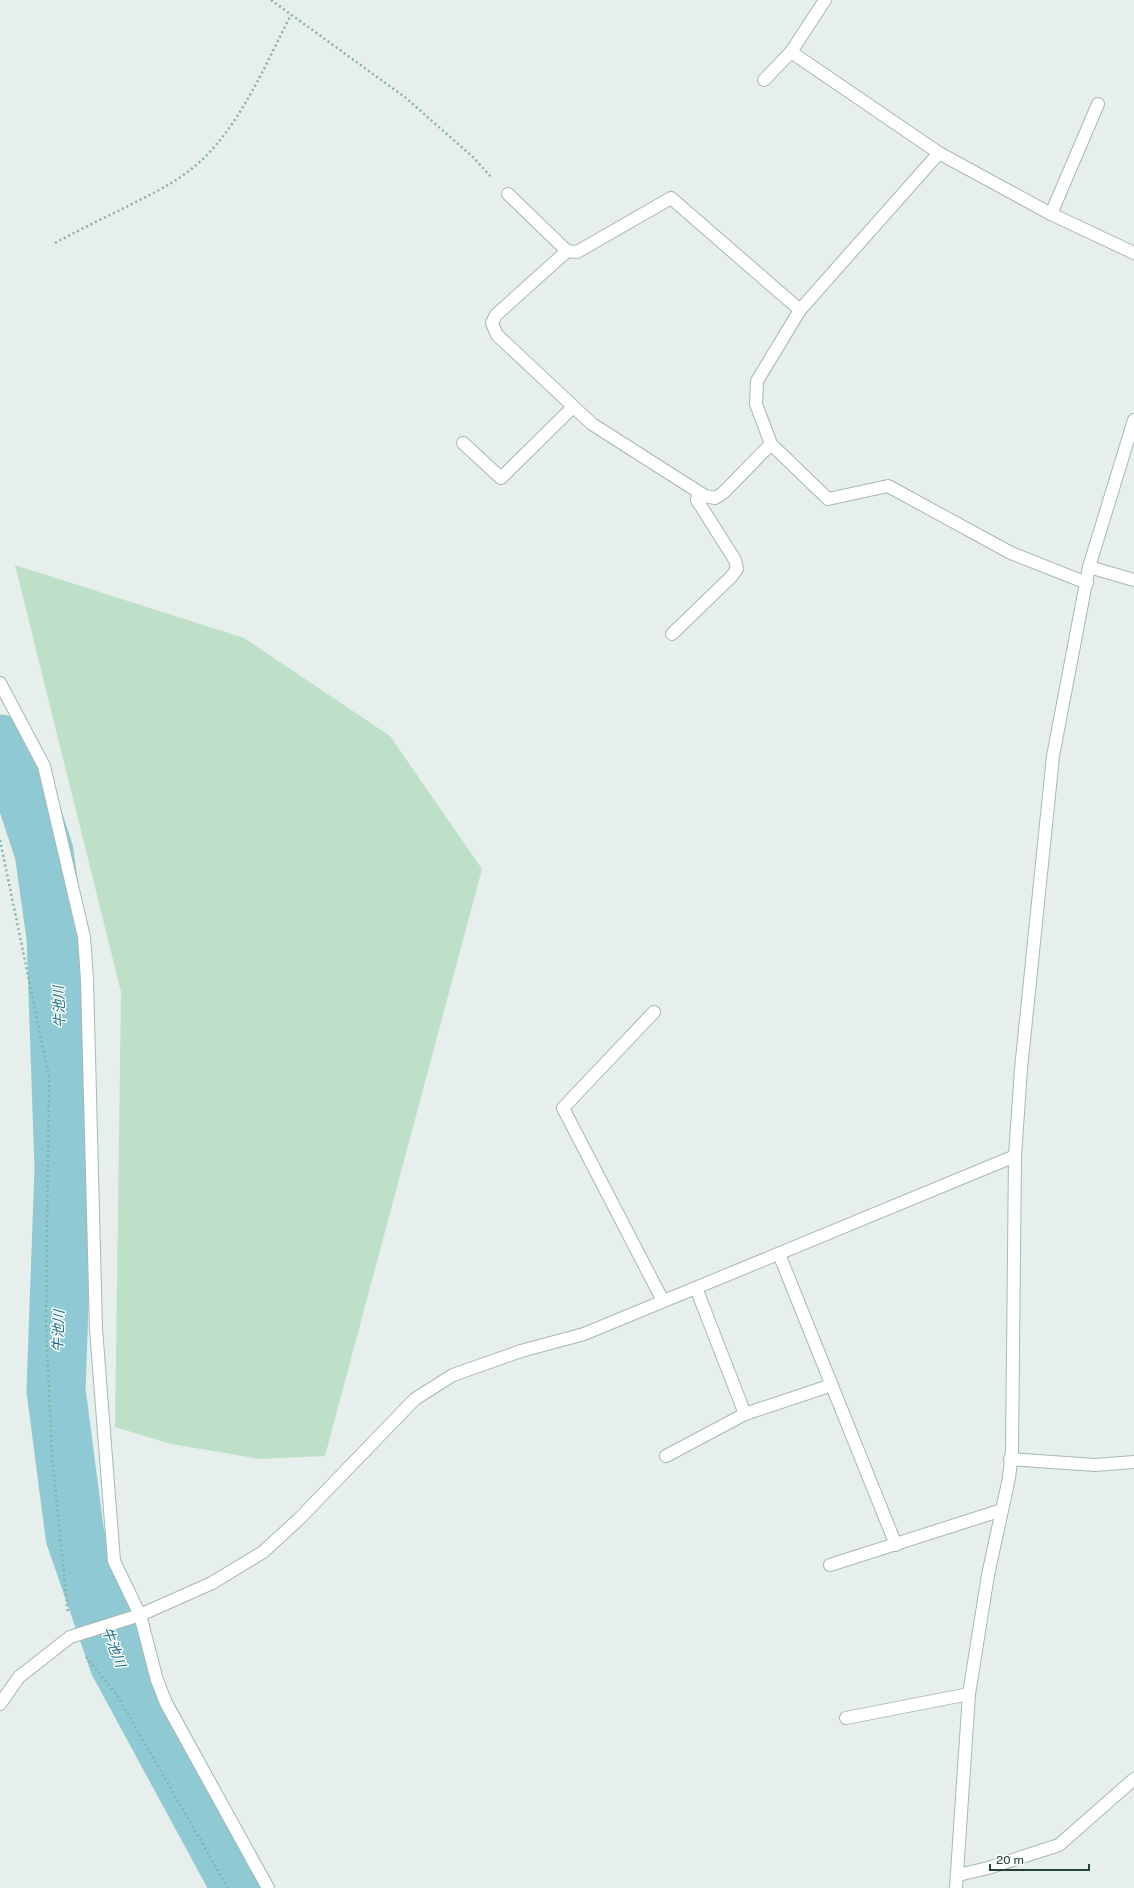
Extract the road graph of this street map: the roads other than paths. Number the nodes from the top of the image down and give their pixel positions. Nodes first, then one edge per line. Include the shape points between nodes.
1 (825, 0) edge
2 (791, 52) junction
3 (764, 80) dead end
4 (1098, 104) dead end
5 (939, 153) junction
6 (508, 194) road end
7 (1051, 214) junction
8 (567, 251) junction
9 (1134, 253) edge
10 (800, 310) junction
11 (573, 407) junction
12 (1134, 420) edge
13 (463, 444) dead end
14 (771, 444) junction
15 (698, 492) junction
16 (1089, 567) junction
17 (1134, 580) edge
18 (1087, 583) junction
19 (672, 634) dead end
20 (0, 683) edge
21 (654, 1012) dead end
22 (1015, 1156) junction
23 (779, 1254) junction
24 (696, 1288) junction
25 (663, 1301) junction
26 (832, 1385) junction
27 (745, 1414) junction
28 (666, 1456) dead end
29 (1010, 1459) junction
30 (1134, 1462) edge
31 (1002, 1510) junction
32 (896, 1545) junction
33 (830, 1565) dead end
34 (140, 1615) junction
35 (969, 1694) junction
36 (0, 1704) edge
37 (846, 1718) dead end
38 (1134, 1779) edge
39 (958, 1875) junction
40 (268, 1888) edge
41 (956, 1888) edge

1 - 2 street
2 - 3 street
2 - 5 street
4 - 7 street
5 - 7 street
5 - 10 street
6 - 8 street
7 - 9 street
8 - 10 street via 577,252 671,198
8 - 11 street via 496,315 492,323 497,335
10 - 14 street via 757,381 756,404
11 - 13 street via 501,478
11 - 15 street via 592,424
12 - 16 street
14 - 15 street via 723,493 715,498
14 - 18 street via 828,499 888,486 1011,553
15 - 19 street via 697,500 737,569
16 - 17 street
16 - 18 street
18 - 22 street via 1053,756 1021,1069
20 - 34 street via 44,766 84,937 96,1329 114,1561
21 - 25 street via 562,1108
22 - 23 street
22 - 29 street
23 - 24 street
23 - 26 street
24 - 25 street
24 - 27 street
25 - 34 street via 584,1334 521,1351 453,1375 415,1399 299,1519 262,1552 212,1583
26 - 27 street
26 - 32 street
27 - 28 street
29 - 30 street via 1095,1465
29 - 31 street
31 - 32 street
31 - 35 street via 988,1575
32 - 33 street
34 - 36 street via 70,1637 19,1677
34 - 40 street via 157,1680 166,1703
35 - 37 street
35 - 39 street
38 - 39 street via 1059,1845
39 - 41 street

